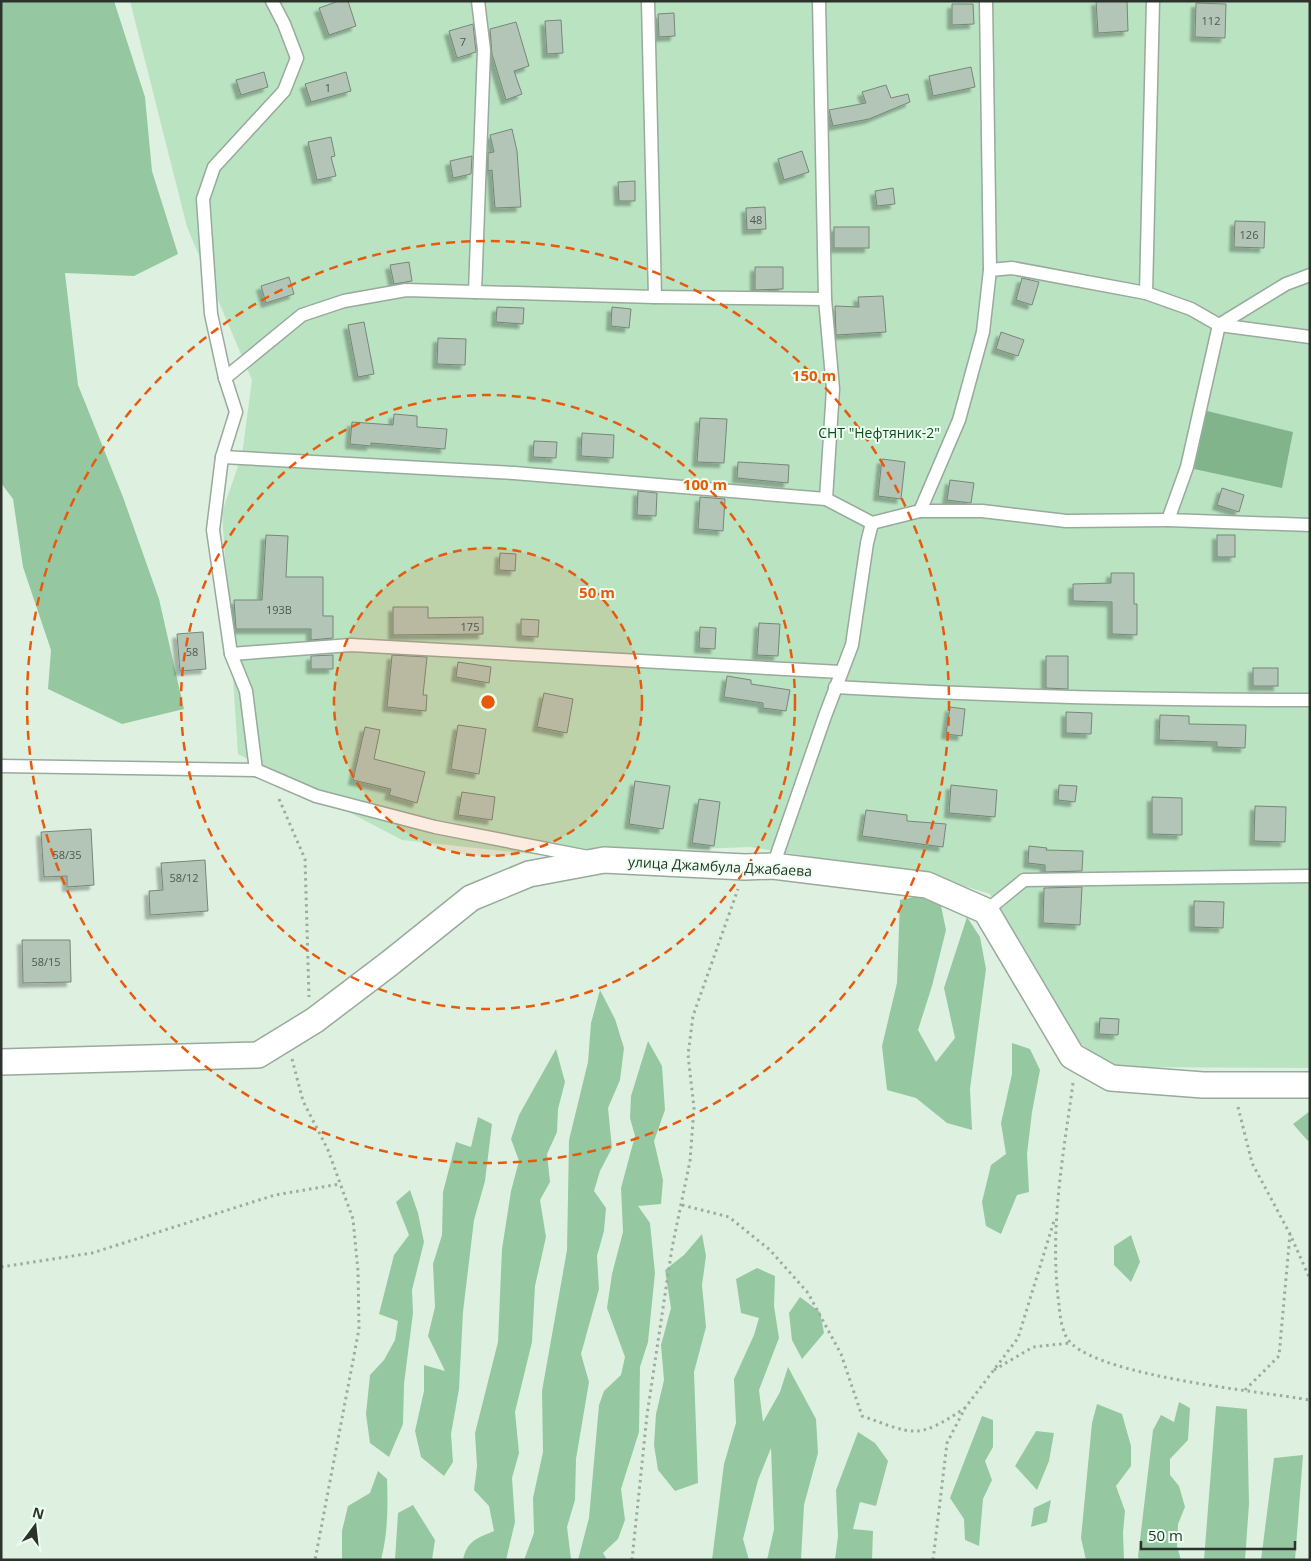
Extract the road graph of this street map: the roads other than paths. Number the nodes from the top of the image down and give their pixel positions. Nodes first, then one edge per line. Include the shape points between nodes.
1 (272, 1) edge
2 (478, 1) edge
3 (648, 1) edge
4 (819, 1) edge
5 (986, 1) edge
6 (1153, 1) edge
7 (990, 270) junction
8 (1310, 275) edge
9 (475, 292) junction
10 (1146, 293) junction
11 (655, 297) junction
12 (825, 299) junction
13 (1219, 325) junction
14 (1310, 337) edge
15 (225, 378) junction
16 (222, 457) junction
17 (826, 499) junction
18 (920, 511) junction
19 (1168, 520) junction
20 (872, 523) junction
21 (1310, 525) edge
22 (232, 654) junction
23 (841, 672) junction
24 (835, 687) junction
25 (1310, 700) edge
26 (1, 766) edge
27 (256, 770) junction
28 (604, 860) junction
29 (774, 866) junction
30 (1310, 876) edge
31 (986, 911) junction
32 (1, 1062) edge
33 (1310, 1085) edge

1 - 15 lane via 297,58 284,91 214,167 203,199 211,314
2 - 9 lane via 484,50
3 - 11 lane
4 - 12 lane
5 - 7 lane
6 - 10 lane
7 - 10 lane via 1012,268
7 - 18 lane via 983,332 959,420
8 - 13 lane via 1286,284
9 - 11 lane
9 - 15 lane via 406,290 344,301 302,315
10 - 13 lane via 1191,309
11 - 12 lane
12 - 17 lane via 833,389
13 - 14 lane
13 - 19 lane via 1187,467
15 - 16 lane via 236,412
16 - 17 lane via 514,473
16 - 22 lane via 213,530
17 - 20 lane
18 - 19 lane via 982,511 1066,521
18 - 20 lane
19 - 21 lane
20 - 23 lane via 852,646
22 - 23 lane via 351,645
22 - 27 lane via 246,690
23 - 24 lane
24 - 25 lane via 1165,700
24 - 29 lane
26 - 27 lane
27 - 28 lane via 316,796 435,827
28 - 29 street, улица Джамбула Джабаева
28 - 32 street, улица Джамбула Джабаева via 529,874 470,898 314,1020 258,1055
29 - 31 street, улица Джамбула Джабаева via 927,885
30 - 31 lane via 1024,880
31 - 33 street via 1072,1056 1111,1078 1233,1085

